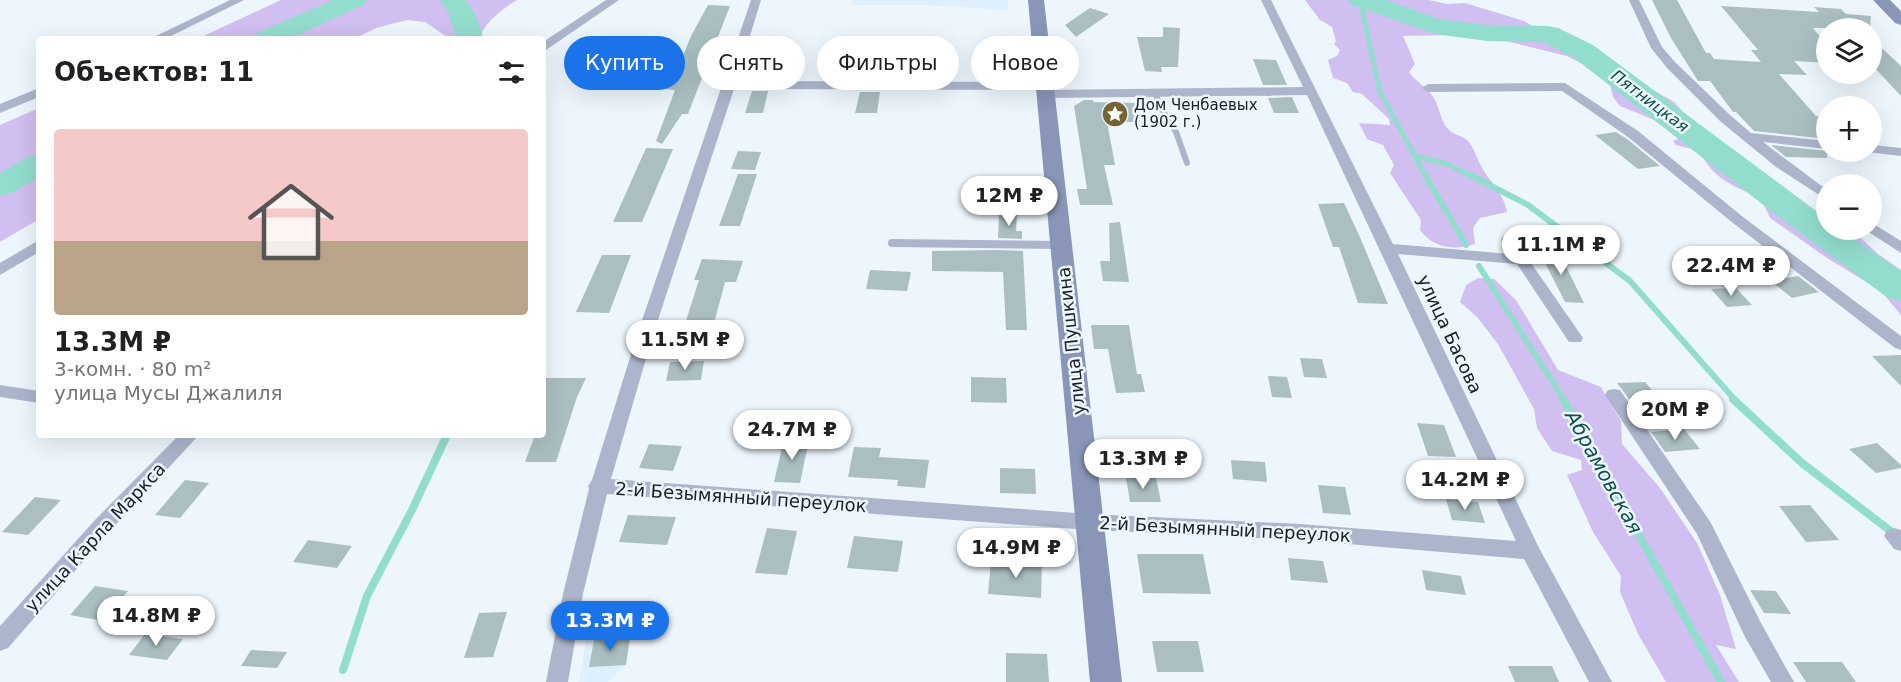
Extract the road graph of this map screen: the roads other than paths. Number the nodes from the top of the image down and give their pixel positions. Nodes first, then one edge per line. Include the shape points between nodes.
1 (239, 0) edge
2 (614, 0) edge
3 (756, 0) edge
4 (1036, 0) edge
5 (1266, 0) edge
6 (1634, 0) edge
7 (1881, 0) edge
8 (1901, 20) edge
9 (162, 36) edge
10 (745, 36) edge
11 (1040, 36) edge
12 (546, 46) edge
13 (805, 86) edge
14 (1428, 88) dead end
15 (971, 89) edge
16 (728, 90) edge
17 (1045, 90) joint
18 (1311, 91) junction
19 (36, 93) edge
20 (1155, 93) junction
21 (0, 109) edge
22 (1751, 137) junction
23 (1816, 144) edge
24 (1882, 150) edge
25 (1901, 152) edge
26 (1187, 163) dead end
27 (1816, 188) edge
28 (1882, 235) edge
29 (1508, 240) dead end
30 (892, 243) dead end
31 (1061, 244) junction
32 (36, 247) edge
33 (1388, 248) junction
34 (1901, 248) edge
35 (1521, 260) junction
36 (0, 270) edge
37 (1575, 338) dead end
38 (1901, 344) edge
39 (0, 390) edge
40 (1614, 395) dead end
41 (36, 396) edge
42 (187, 438) edge
43 (597, 486) junction
44 (1090, 522) junction
45 (1530, 551) junction
46 (0, 641) edge
47 (556, 682) edge
48 (1106, 682) edge
49 (1601, 682) edge
50 (1784, 682) edge

1 - 9 street
2 - 12 street
3 - 10 street
4 - 11 street, улица Пушкина
5 - 18 street, улица Басова
6 - 22 street via 1665,59 1725,118
7 - 8 street
13 - 15 street
14 - 38 street via 1564,87 1633,134
16 - 43 street
17 - 20 street
17 - 31 street, улица Пушкина
18 - 20 street
18 - 33 street, улица Басова
19 - 21 street
20 - 26 lane
22 - 23 street
22 - 27 street
24 - 25 street
28 - 34 street
29 - 35 street
30 - 31 lane
31 - 44 street, улица Пушкина
32 - 36 street
33 - 35 street
33 - 45 street, улица Басова
35 - 37 street
39 - 41 street
40 - 50 street via 1704,529 1753,630
42 - 46 street, улица Карла Маркса
43 - 44 street, 2-й Безымянный переулок
43 - 47 street via 567,614
44 - 45 street, 2-й Безымянный переулок via 1300,532
44 - 48 street, улица Пушкина
45 - 49 street, улица Басова

